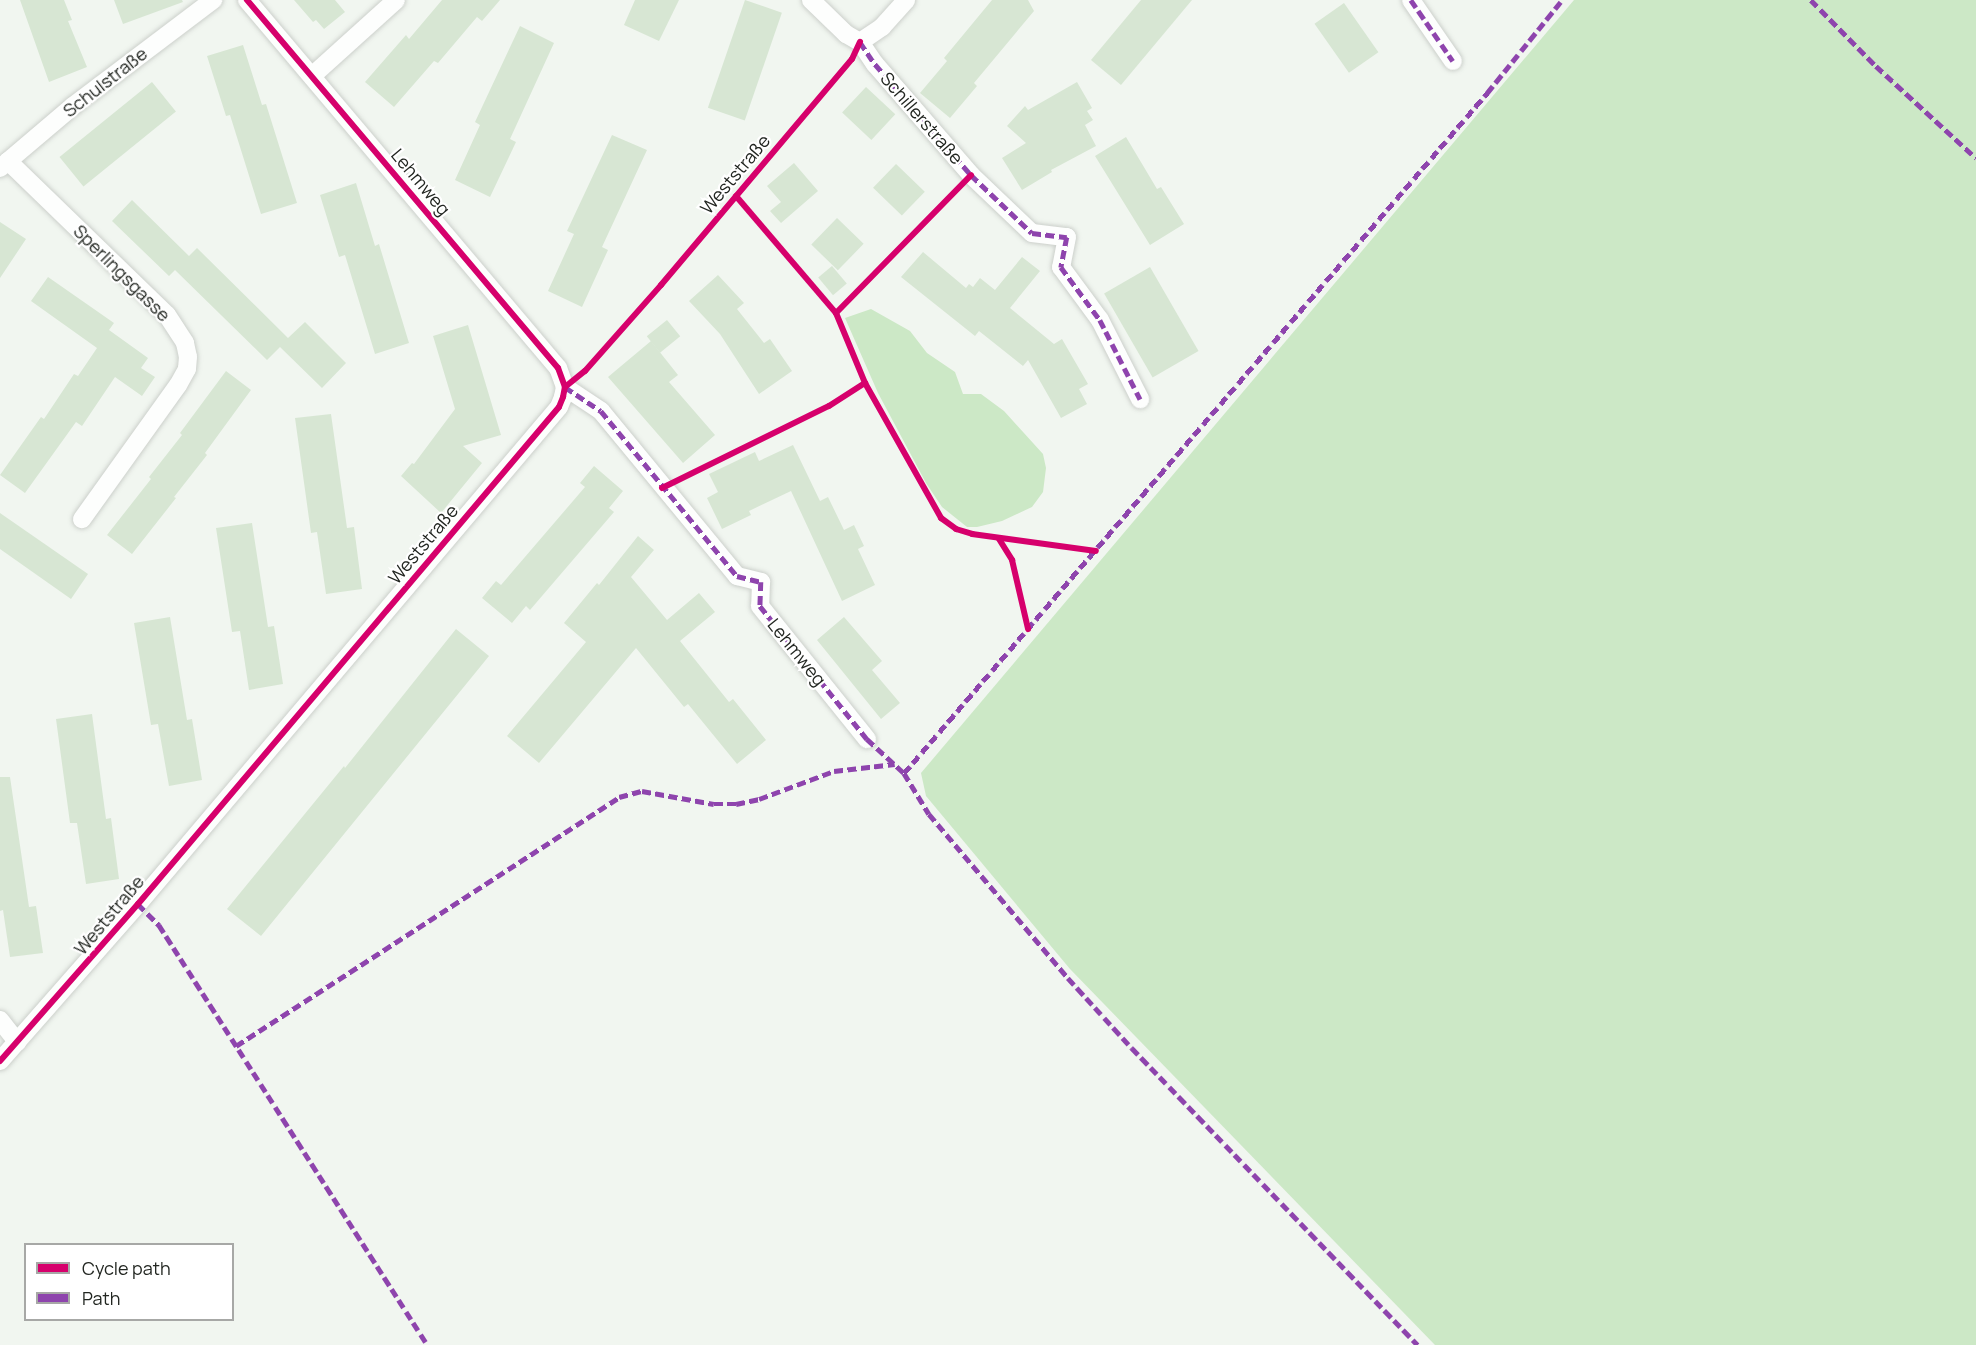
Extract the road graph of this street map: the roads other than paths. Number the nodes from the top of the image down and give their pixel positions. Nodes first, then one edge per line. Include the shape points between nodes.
1 (213, 0) edge
2 (247, 0) edge
3 (396, 0) edge
4 (811, 0) edge
5 (906, 0) edge
6 (1410, 0) edge
7 (860, 42) junction
8 (1453, 61) dead end
9 (312, 76) junction
10 (4, 164) edge
11 (565, 387) junction
12 (1140, 399) dead end
13 (82, 519) dead end
14 (867, 739) dead end
15 (0, 1020) edge
16 (17, 1042) junction
17 (0, 1061) edge

1 - 10 street, Schulstraße via 92,91
2 - 9 street, Lehmweg
3 - 9 street
4 - 7 street, Schillerstraße via 846,34
5 - 7 street via 882,27
6 - 8 street
7 - 12 street, Schillerstraße via 971,175 1032,233 1067,237 1061,267 1100,320
9 - 11 street, Lehmweg via 558,368
10 - 13 street, Sperlingsgasse via 167,315 185,343 187,369 178,386
11 - 14 street, Lehmweg via 601,411 737,576 761,582 760,606
11 - 16 street, Weststraße via 559,407
15 - 16 street
16 - 17 street, Weststraße

